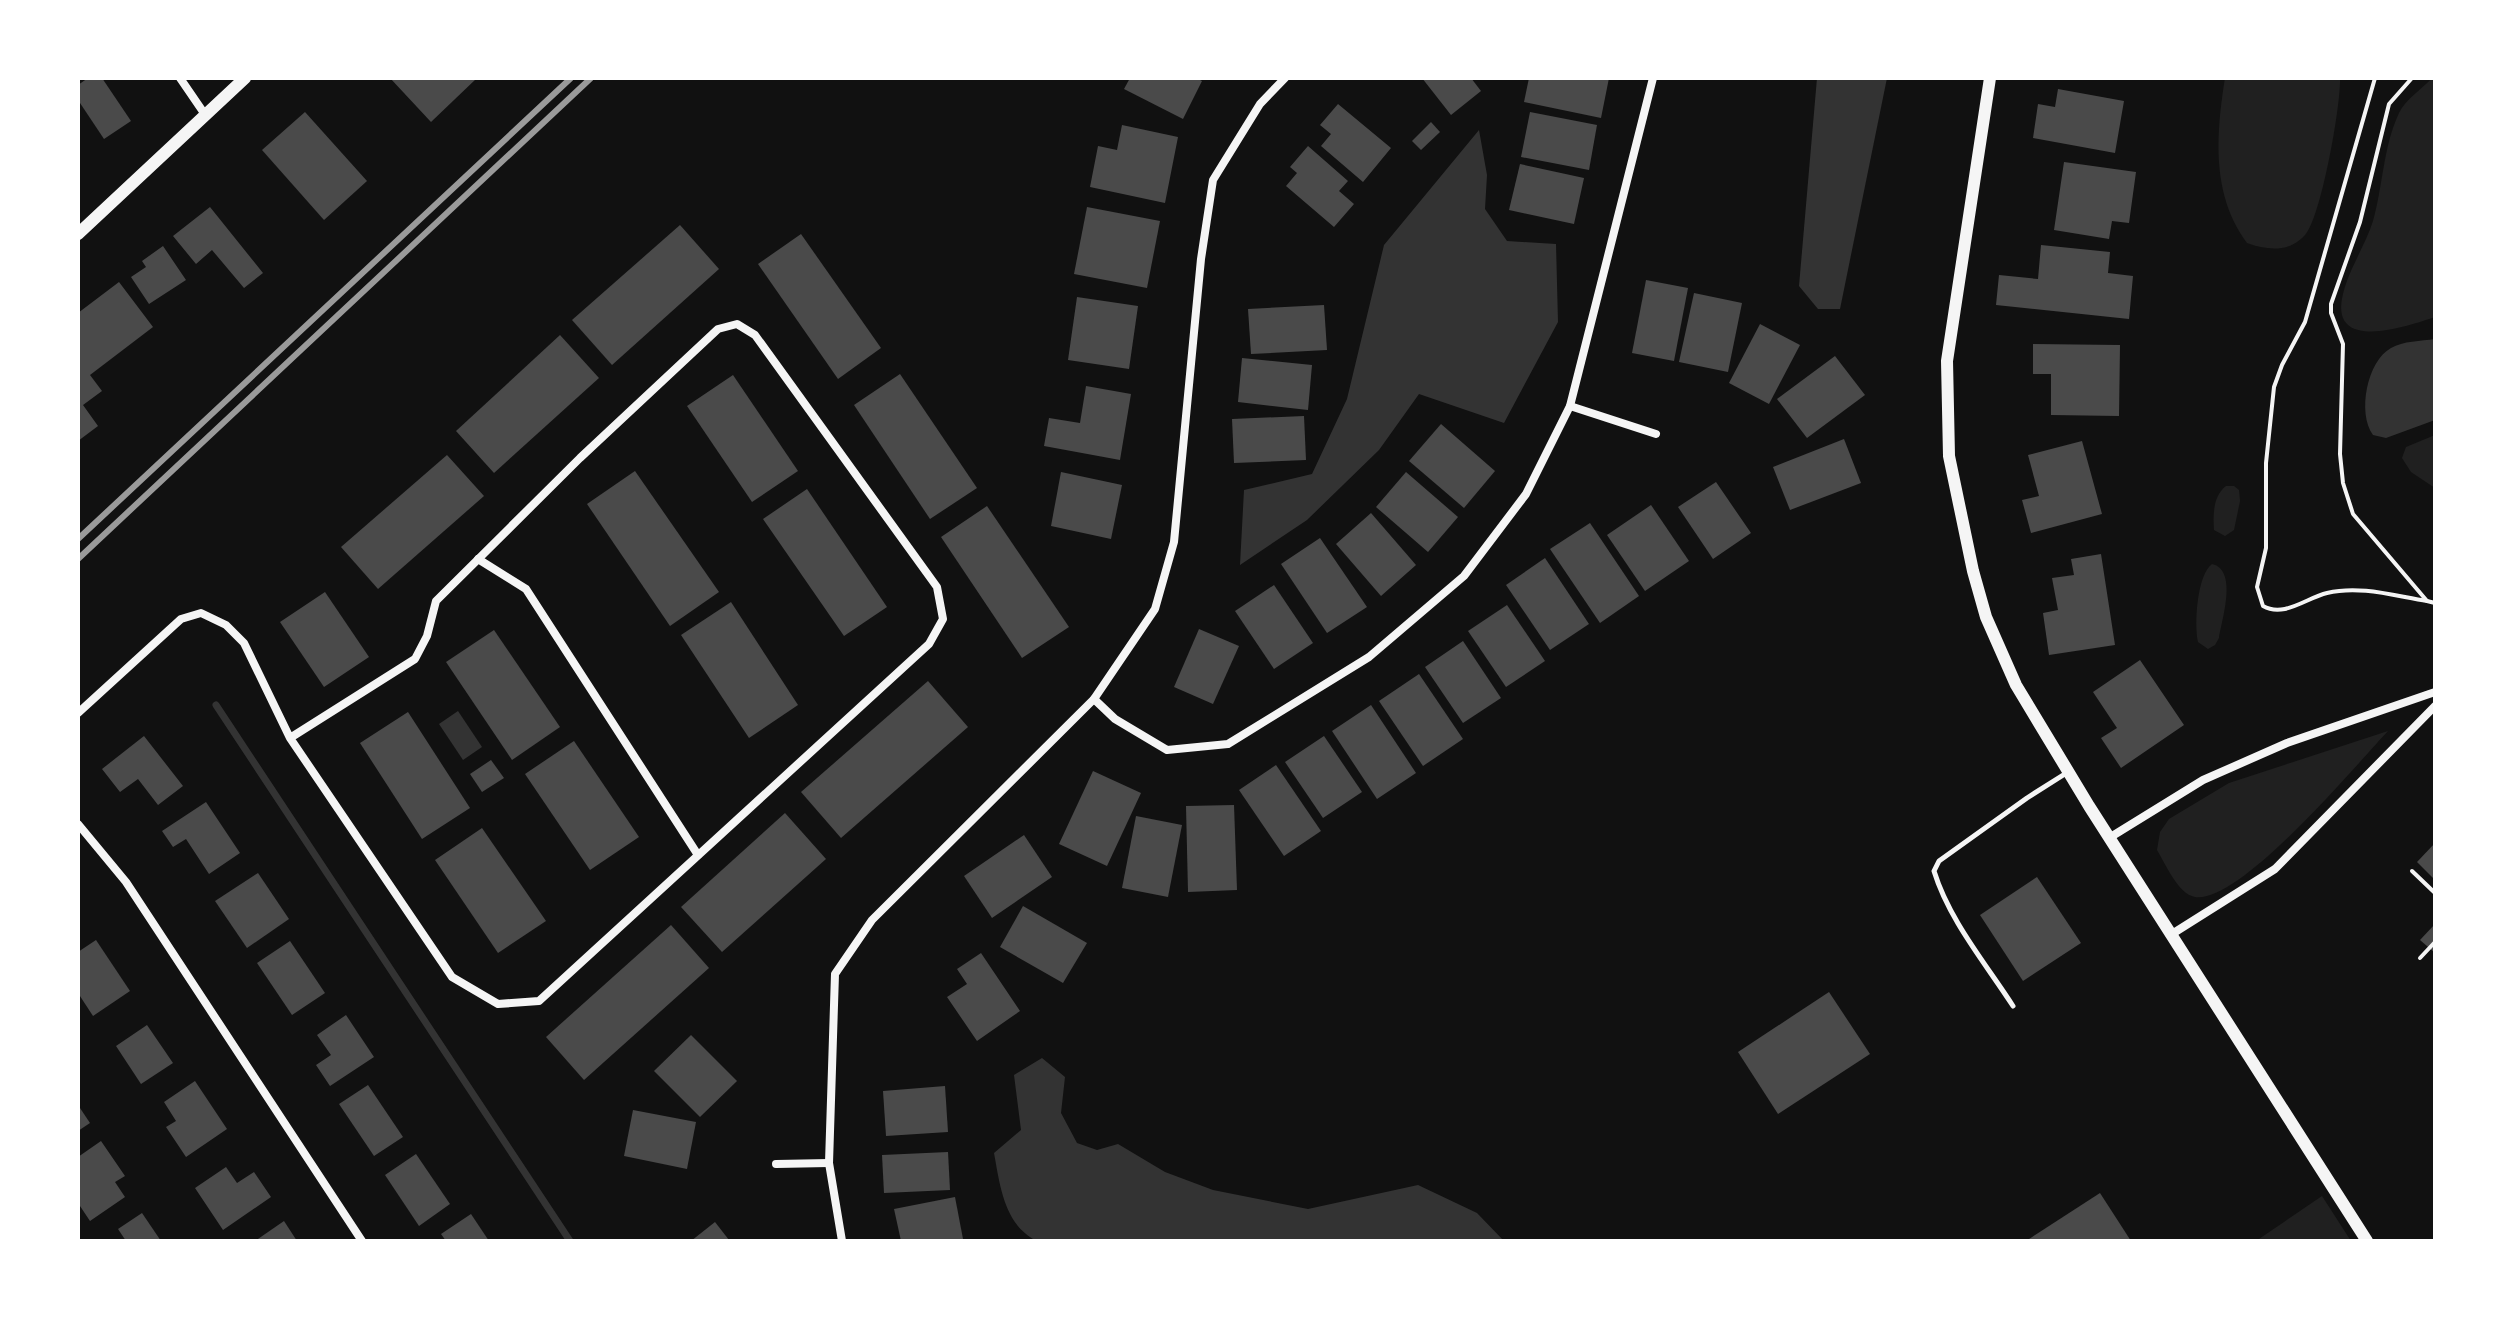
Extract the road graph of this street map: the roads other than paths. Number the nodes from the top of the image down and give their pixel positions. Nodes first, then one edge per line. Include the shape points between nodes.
1 (180, 78) edge
2 (245, 78) edge
3 (1285, 78) edge
4 (1653, 78) edge
5 (1990, 78) edge
6 (206, 116) junction
7 (78, 234) edge
8 (1570, 406) junction
9 (1656, 434) dead end
10 (478, 559) junction
11 (2435, 692) edge
12 (1094, 699) junction
13 (2435, 706) edge
14 (78, 713) edge
15 (290, 738) junction
16 (2068, 771) junction
17 (78, 824) edge
18 (2109, 838) junction
19 (698, 855) junction
20 (2172, 934) junction
21 (2013, 1006) dead end
22 (829, 1163) junction
23 (776, 1164) dead end
24 (362, 1241) edge
25 (842, 1241) edge
26 (2367, 1241) edge

1 - 6 street
2 - 6 street
3 - 12 street via 1260,104 1213,180 1174,542 1155,609
4 - 8 street
5 - 16 street via 1947,361 1949,456 1986,617 2016,685
6 - 7 street
8 - 9 street
8 - 12 street via 1526,494 1464,576 1369,657 1228,744 1167,750 1115,719
10 - 15 street via 436,601 415,659
10 - 19 street via 526,589
10 - 19 street via 718,329 737,324 755,335 937,587 943,619 929,644
11 - 18 street via 2287,743 2203,780
12 - 22 street via 872,920 835,974
13 - 20 street via 2275,869
14 - 15 street via 181,619 201,613 226,625 244,643
15 - 19 street via 452,977 498,1004 539,1001
16 - 18 street
16 - 21 lane via 1939,861 1934,871 1965,932
17 - 24 street via 126,882
18 - 20 street
20 - 26 street
22 - 23 street
22 - 25 street

